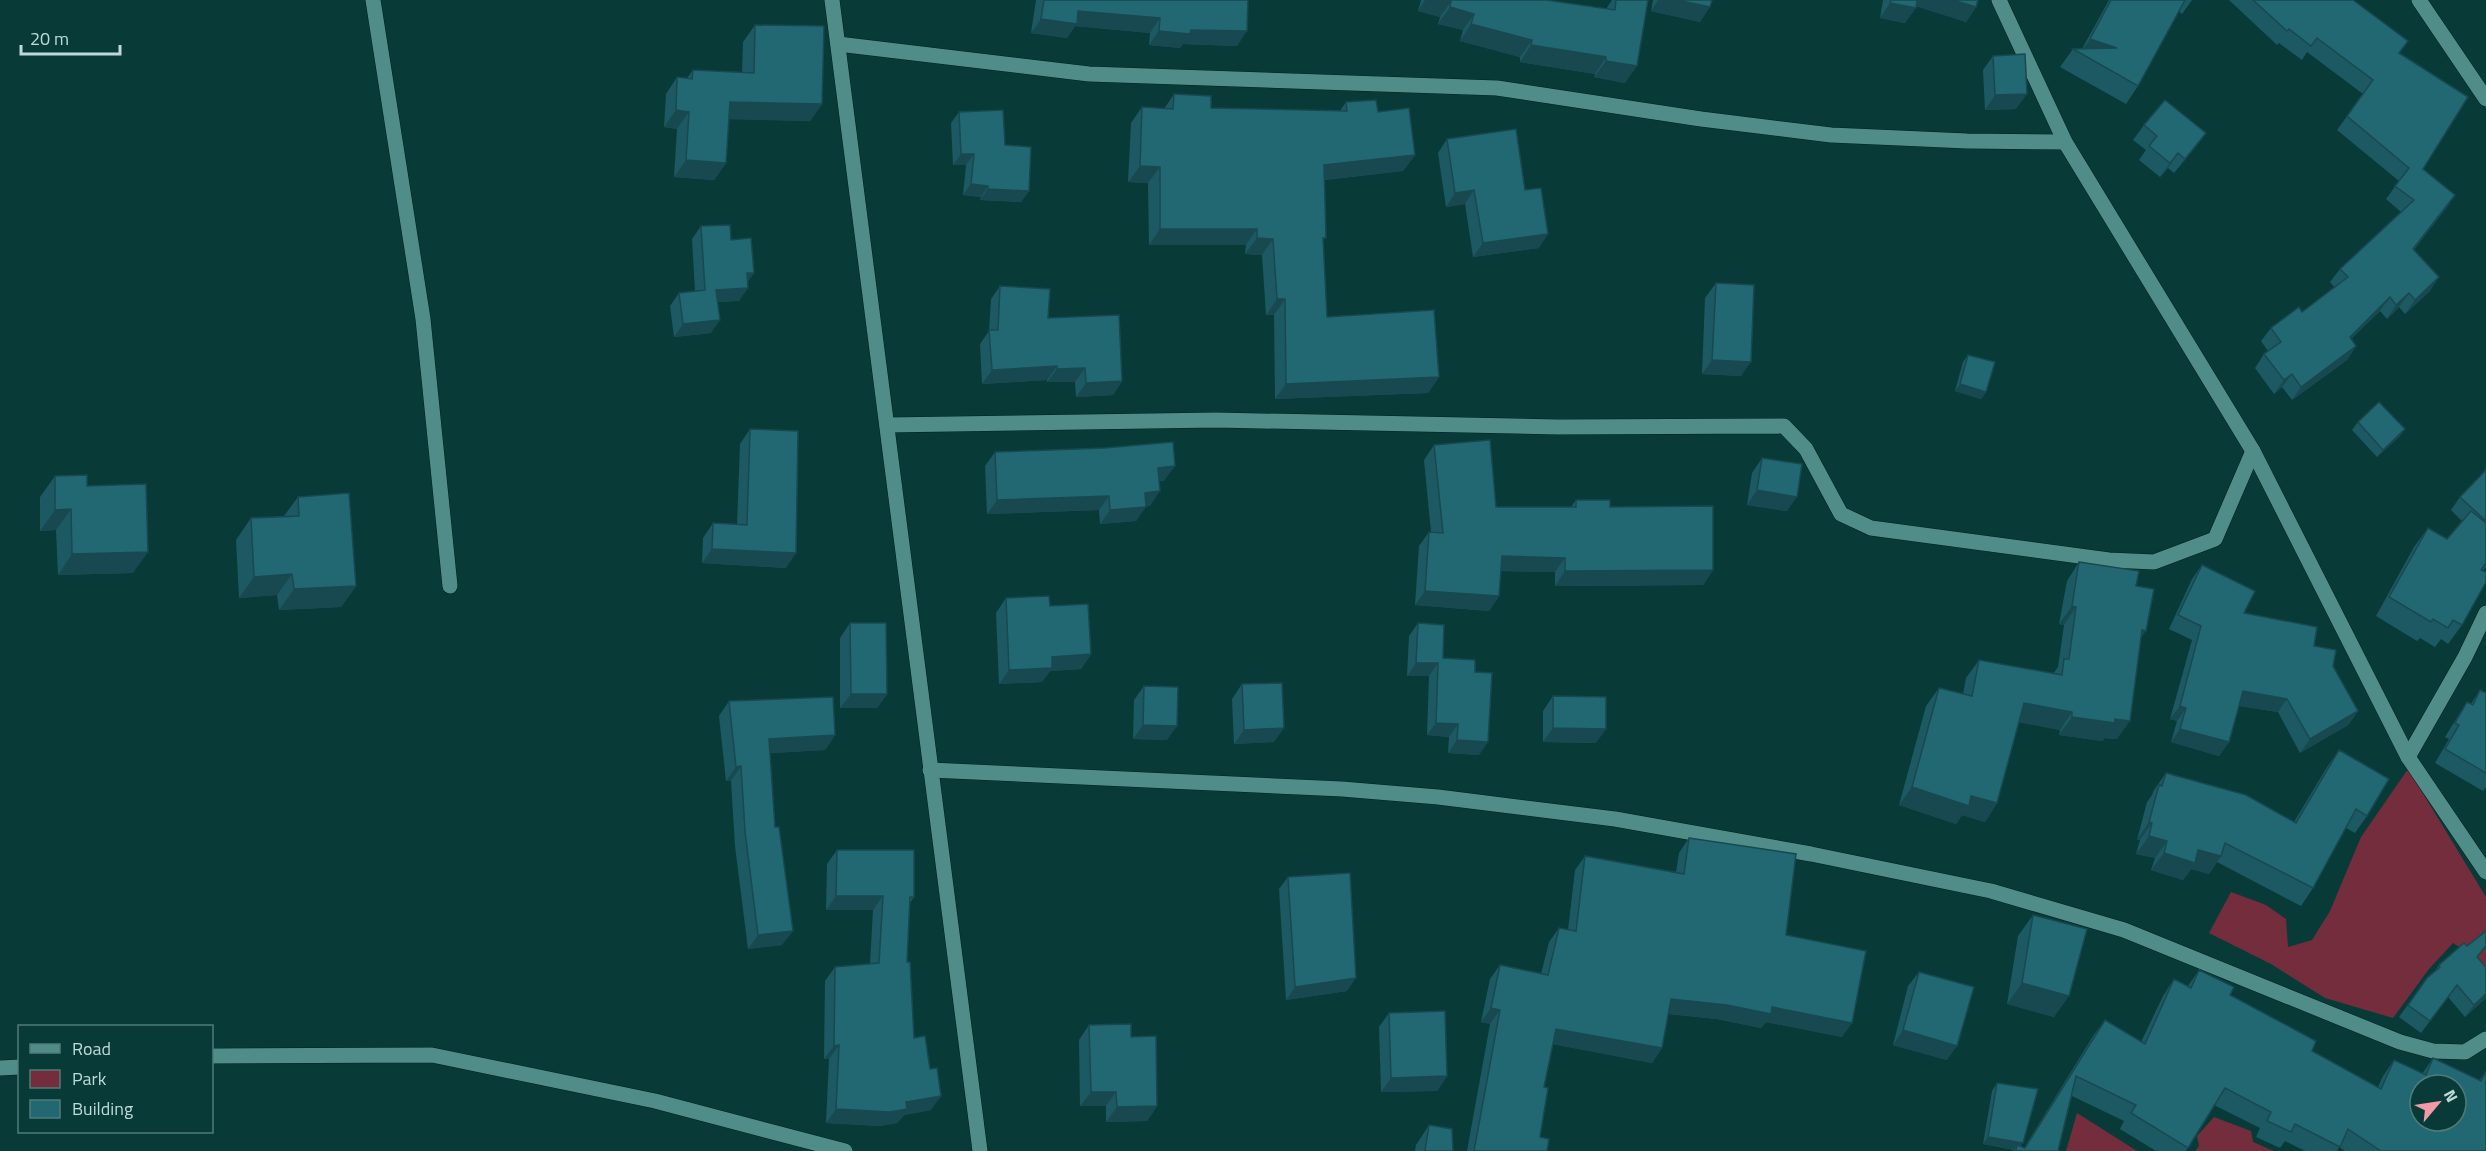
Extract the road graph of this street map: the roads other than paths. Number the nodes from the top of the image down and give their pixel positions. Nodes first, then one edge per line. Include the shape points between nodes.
1 (373, 0) edge
2 (832, 0) edge
3 (1999, 0) edge
4 (2419, 0) edge
5 (838, 44) junction
6 (2486, 99) edge
7 (2065, 142) junction
8 (887, 425) junction
9 (2253, 451) junction
10 (450, 586) dead end
11 (2486, 614) edge
12 (2408, 757) junction
13 (930, 770) junction
14 (2485, 868) edge
15 (2486, 1039) edge
16 (213, 1056) edge
17 (18, 1067) edge
18 (0, 1068) edge
19 (845, 1151) edge
20 (980, 1151) edge

1 - 10 street via 423,319
2 - 5 street
3 - 7 street
4 - 6 street
5 - 7 street via 1089,74 1497,88 1831,135
5 - 8 street
7 - 9 street
8 - 9 street via 1216,420 1558,427 1784,426 1806,449 1840,514 1871,528 2109,560 2154,562 2216,539
8 - 13 street
9 - 12 street
11 - 12 street
12 - 14 street
13 - 15 street via 1352,790 1627,821 1811,854 2013,898 2124,930 2400,1042 2465,1052
13 - 20 street
16 - 19 street via 432,1056 655,1101
17 - 18 street

